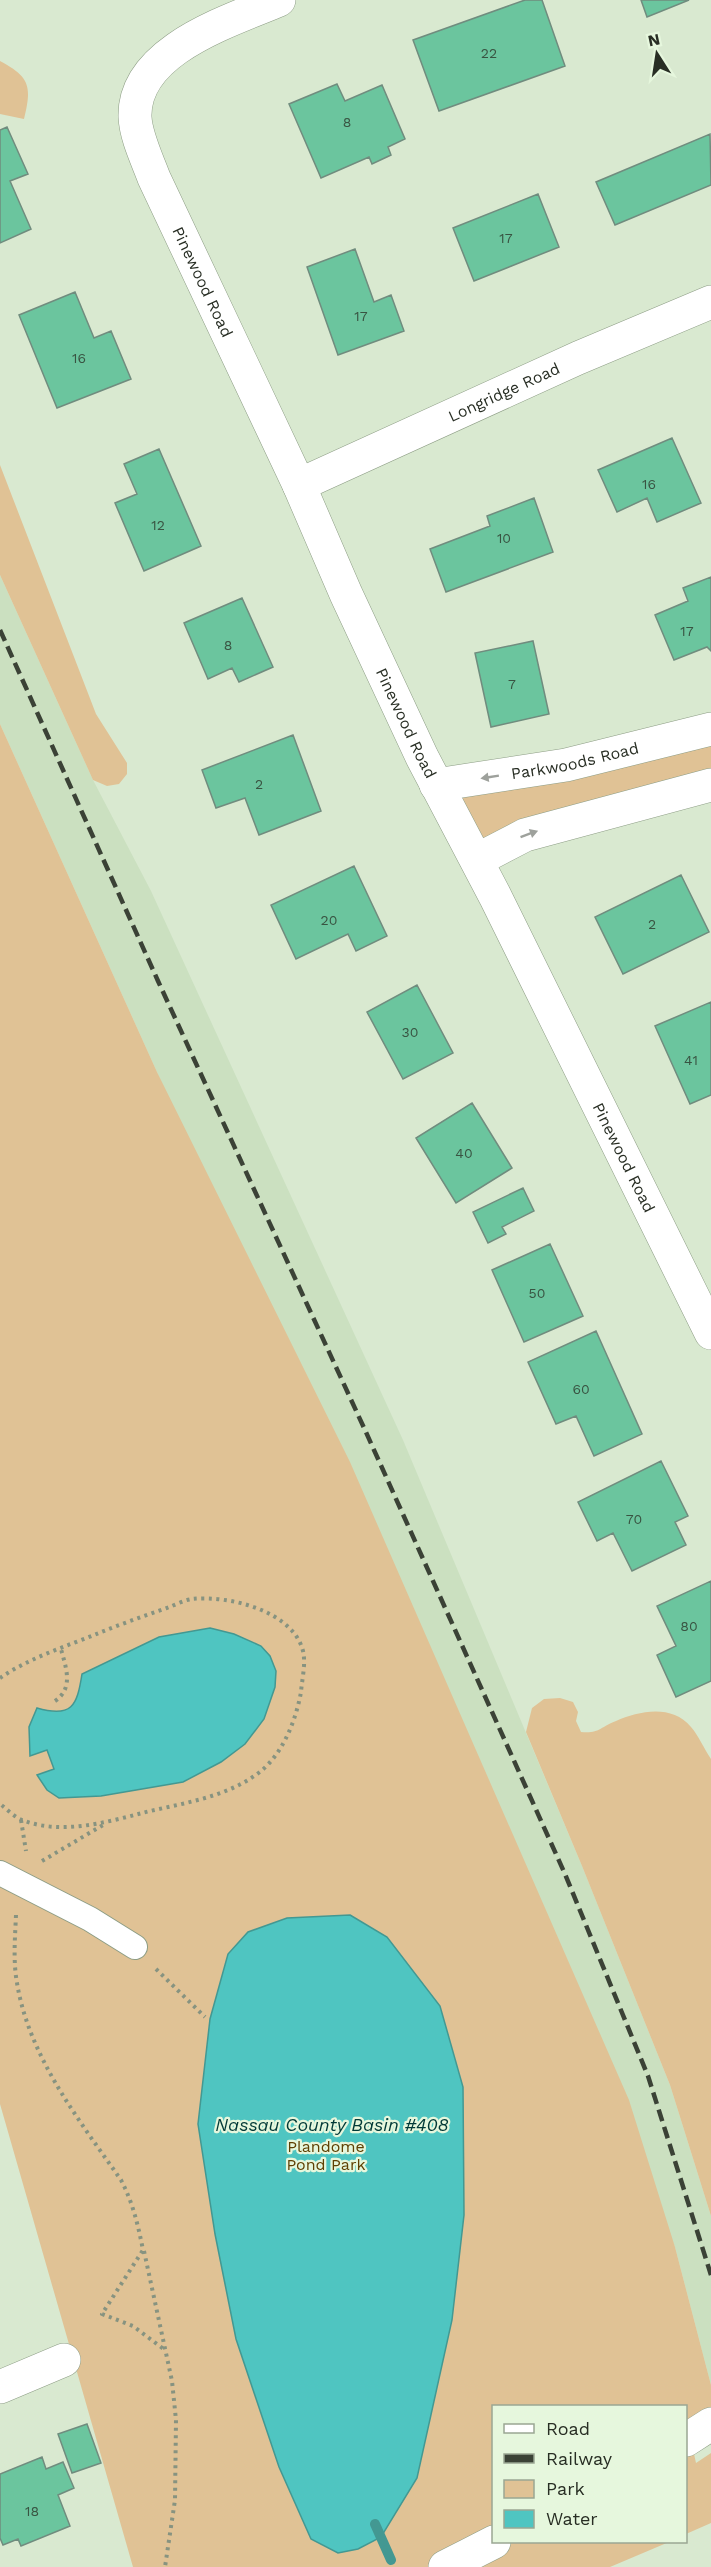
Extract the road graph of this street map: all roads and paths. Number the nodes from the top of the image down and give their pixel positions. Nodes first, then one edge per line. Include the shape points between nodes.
1 (279, 0) edge
2 (711, 302) edge
3 (299, 485) junction
4 (711, 729) edge
5 (436, 785) junction
6 (711, 785) edge
7 (477, 860) junction
8 (711, 1334) edge
9 (61, 1649) junction
10 (0, 1678) edge
11 (55, 1701) dead end
12 (0, 1804) edge
13 (104, 1824) junction
14 (10, 1878) edge
15 (135, 1947) joint
16 (205, 2018) dead end
17 (143, 2250) junction
18 (165, 2350) junction
19 (64, 2360) dead end
20 (0, 2387) edge
21 (492, 2542) edge
22 (165, 2567) edge
23 (445, 2567) edge

1 - 3 street, Pinewood Road via 191,39 168,55 147,78 136,102 135,118 154,178
2 - 3 street, Longridge Road
3 - 5 street, Pinewood Road
4 -> 5 street, Parkwoods Road via 566,765
5 - 7 street, Pinewood Road
7 -> 6 street via 525,835
7 - 8 street, Pinewood Road
9 - 10 path
9 - 11 path via 67,1688
9 - 13 path via 191,1599 231,1600 264,1611 295,1634 303,1652 299,1704 278,1752 262,1770 224,1792
12 - 13 path via 21,1820 52,1826
13 - 14 path
14 - 15 street
14 - 17 path via 22,2008 47,2067 131,2199
15 - 16 path
17 - 18 path
17 - 18 path via 102,2314 133,2326
18 - 22 path via 175,2410 176,2461 172,2532
19 - 20 street
21 - 23 street

